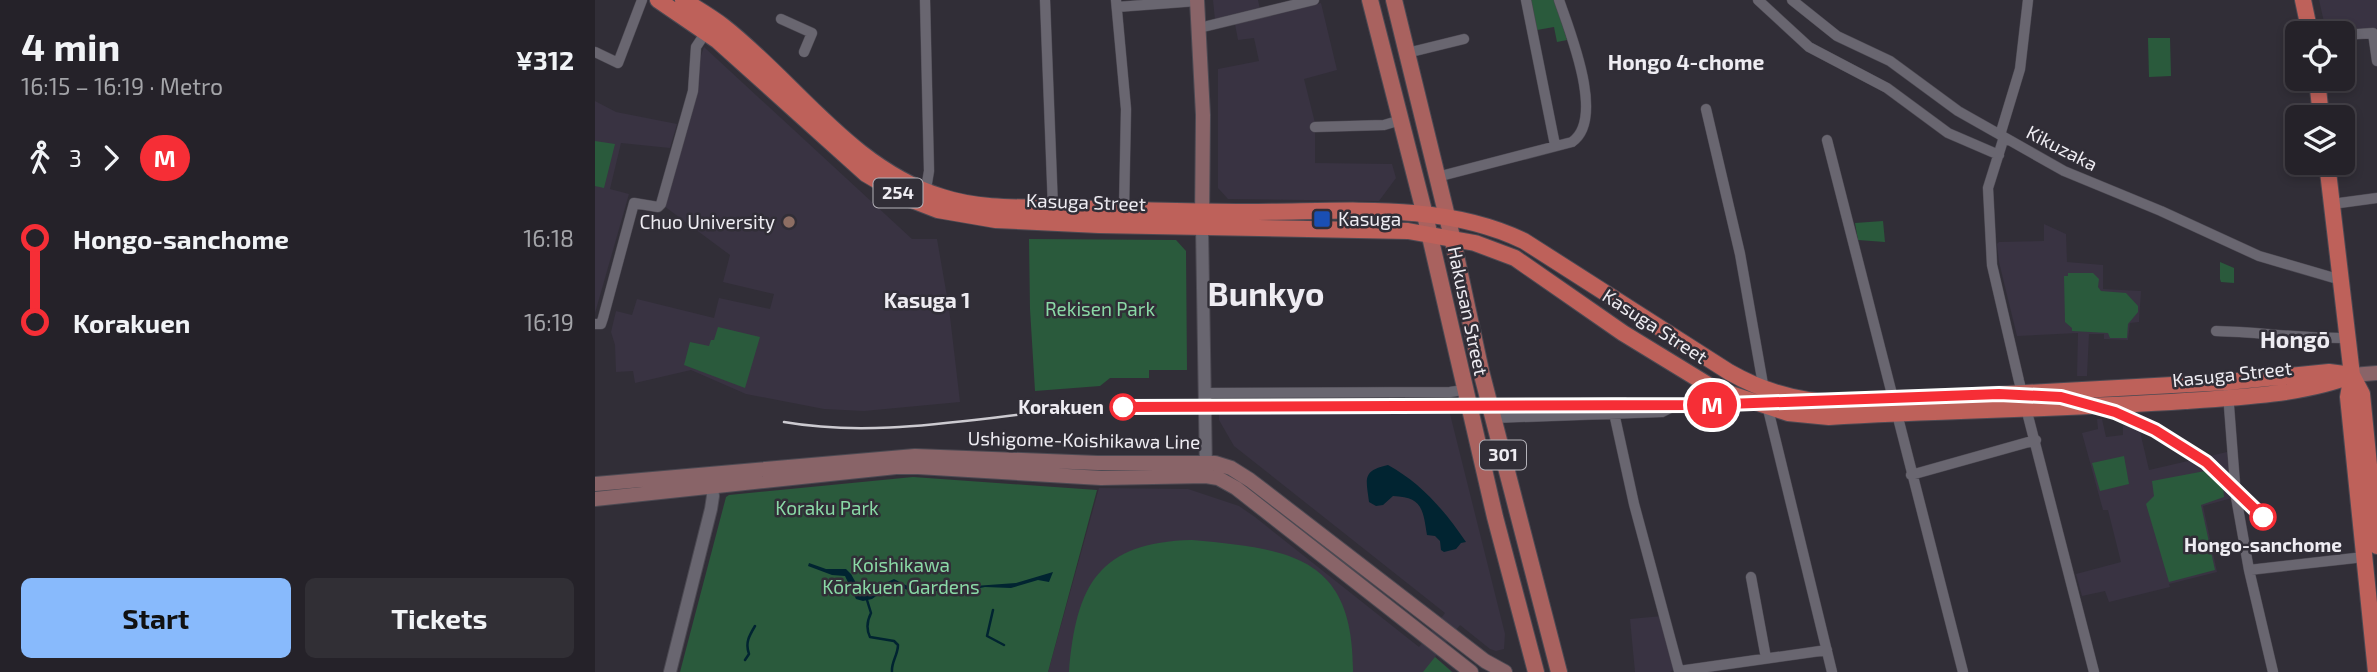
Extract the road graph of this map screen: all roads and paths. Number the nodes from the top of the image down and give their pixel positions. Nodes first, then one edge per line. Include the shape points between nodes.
1 (642, 0) edge
2 (657, 0) edge
3 (683, 0) edge
4 (925, 0) edge
5 (1045, 0) edge
6 (1314, 0) edge
7 (1370, 0) edge
8 (1394, 0) edge
9 (1526, 0) edge
10 (1559, 0) edge
11 (1758, 0) edge
12 (1792, 0) edge
13 (2028, 0) edge
14 (2303, 0) edge
15 (1197, 1) edge
16 (1117, 4) edge
17 (1803, 5) edge
18 (781, 19) dead end
19 (2307, 21) edge
20 (711, 26) junction
21 (1199, 28) junction
22 (2355, 34) edge
23 (1464, 39) dead end
24 (595, 52) edge
25 (804, 52) dead end
26 (1407, 53) junction
27 (2377, 61) edge
28 (1706, 110) dead end
29 (1401, 120) junction
30 (1315, 127) dead end
31 (2002, 136) junction
32 (1827, 141) dead end
33 (1555, 145) junction
34 (1999, 155) junction
35 (2328, 175) edge
36 (1437, 177) junction
37 (924, 198) junction
38 (2377, 198) edge
39 (2332, 204) junction
40 (1053, 208) junction
41 (1124, 209) junction
42 (1425, 215) junction
43 (1447, 218) junction
44 (1202, 219) junction
45 (1429, 233) junction
46 (1452, 237) junction
47 (2341, 280) junction
48 (595, 324) edge
49 (2216, 331) dead end
50 (2348, 338) junction
51 (2377, 373) edge
52 (2352, 375) junction
53 (1713, 388) junction
54 (1763, 388) junction
55 (1464, 390) junction
56 (2228, 390) junction
57 (1205, 393) junction
58 (2025, 401) junction
59 (1894, 406) junction
60 (1767, 408) junction
61 (1613, 414) junction
62 (1493, 418) junction
63 (2036, 440) junction
64 (2372, 452) edge
65 (1206, 469) junction
66 (1911, 475) junction
67 (712, 479) junction
68 (595, 484) edge
69 (595, 499) edge
70 (2377, 546) edge
71 (2364, 557) junction
72 (2249, 570) junction
73 (1751, 577) dead end
74 (1827, 650) junction
75 (1766, 658) junction
76 (670, 672) edge
77 (1471, 672) edge
78 (1505, 672) edge
79 (1536, 672) edge
80 (1559, 672) edge
81 (1832, 672) edge
82 (1963, 672) edge
83 (2093, 672) edge
84 (2273, 672) edge
85 (2376, 672) edge

1 - 24 street via 618,63
2 - 20 highway, Kasuga Street / 254
3 - 20 highway, Kasuga Street / 254
4 - 37 street via 929,171
5 - 40 street
6 - 21 street
7 - 29 main road, Hakusan Street / 301
8 - 26 main road, Hakusan Street / 301
9 - 33 street
10 - 33 street via 1580,59 1585,106 1577,139
11 - 34 street via 1809,47 1887,88 1948,133
12 - 17 street, Kikuzaka
13 - 31 street via 2020,69
14 - 19 highway
15 - 16 street
15 - 21 main road
16 - 41 street via 1126,109
17 - 31 street, Kikuzaka via 1837,36 1890,61
18 - 25 street via 812,33
20 - 37 highway, Kasuga Street / 254 via 740,59 856,166 882,185
20 - 48 street via 695,51 693,91 661,204 633,203 604,315 601,324
21 - 44 main road
22 - 27 street via 2373,33
23 - 26 street
26 - 36 main road, Hakusan Street / 301
28 - 54 street via 1740,254
29 - 30 street via 1384,125
29 - 42 main road, Hakusan Street / 301
31 - 34 street
31 - 47 street, Kikuzaka via 2064,172 2259,256
32 - 59 street
33 - 36 street
34 - 58 street via 1988,188 1992,265
35 - 39 highway
36 - 43 main road, Hakusan Street / 301
37 - 40 highway, Kasuga Street / 254
37 - 44 highway, Kasuga Street / 254 via 946,213 987,220
38 - 39 street
39 - 47 highway
40 - 41 highway, Kasuga Street / 254
41 - 44 highway, Kasuga Street / 254
42 - 43 highway, Kasuga Street / 254
42 - 44 highway, Kasuga Street / 254 via 1393,212
42 - 45 main road, Hakusan Street / 301
43 - 46 main road, Hakusan Street / 301
43 - 54 highway, Kasuga Street / 254 via 1490,227 1524,242 1740,379
44 - 45 highway, Kasuga Street / 254
44 - 57 street
45 - 46 highway, Kasuga Street / 254
45 - 55 main road, Hakusan Street / 301
46 - 53 highway, Kasuga Street / 254 via 1515,258
46 - 62 main road, Hakusan Street / 301
47 - 50 highway
49 - 50 street
50 - 52 highway
51 - 52 main road
52 - 56 highway, Kasuga Street / 254 via 2330,384
52 - 64 highway via 2362,394
52 - 71 highway via 2348,397
53 - 60 highway, Kasuga Street / 254
53 - 61 street via 1696,404 1662,412
54 - 59 highway, Kasuga Street / 254 via 1828,403
54 - 60 street
55 - 57 street
55 - 79 main road, Hakusan Street / 301
56 - 58 highway, Kasuga Street / 254 via 2118,406
56 - 72 street via 2236,497
57 - 65 street
58 - 59 highway, Kasuga Street / 254
58 - 63 street
59 - 60 highway, Kasuga Street / 254 via 1817,417
59 - 66 street
60 - 74 street
61 - 62 street
61 - 75 street via 1679,671
62 - 80 main road, Hakusan Street / 301
63 - 66 street
63 - 83 street
64 - 70 highway
65 - 67 main road, Ushigome-Koishikawa Line via 927,456
65 - 77 main road, Ushigome-Koishikawa Line
65 - 78 main road, Ushigome-Koishikawa Line via 1231,468 1250,480
66 - 82 street
67 - 68 main road, Ushigome-Koishikawa Line
67 - 69 main road, Ushigome-Koishikawa Line
67 - 76 street via 711,509
71 - 72 street
71 - 85 highway
72 - 84 street
73 - 75 street
74 - 75 street
74 - 81 street

